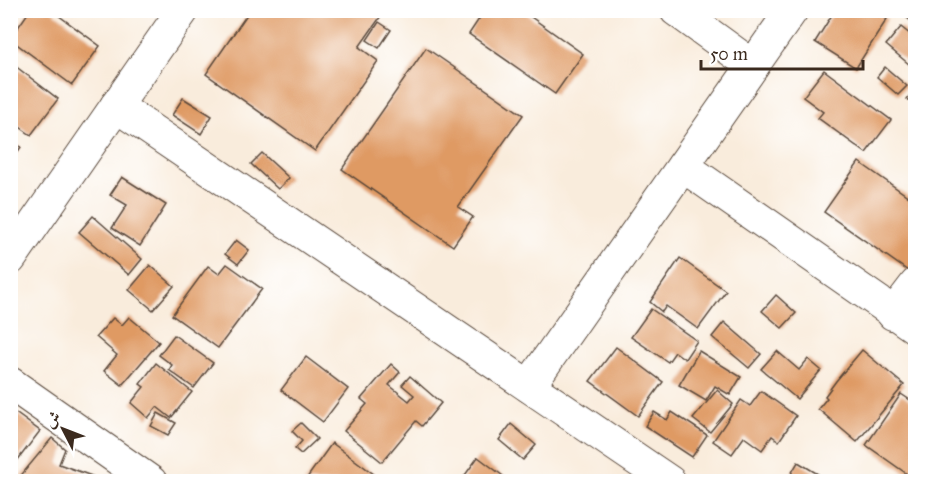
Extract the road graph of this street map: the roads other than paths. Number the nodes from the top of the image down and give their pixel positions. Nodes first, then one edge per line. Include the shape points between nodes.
1 (183, 10) edge
2 (676, 10) edge
3 (792, 10) edge
4 (753, 66) junction
5 (116, 106) junction
6 (683, 166) junction
7 (10, 259) edge
8 (915, 284) edge
9 (904, 321) edge
10 (10, 383) edge
11 (529, 386) junction
12 (147, 480) edge
13 (670, 482) edge

1 - 5 street
2 - 4 street
3 - 4 street
4 - 6 street
5 - 7 street
5 - 11 street
6 - 9 street
6 - 11 street
8 - 9 street
10 - 12 street
11 - 13 street

